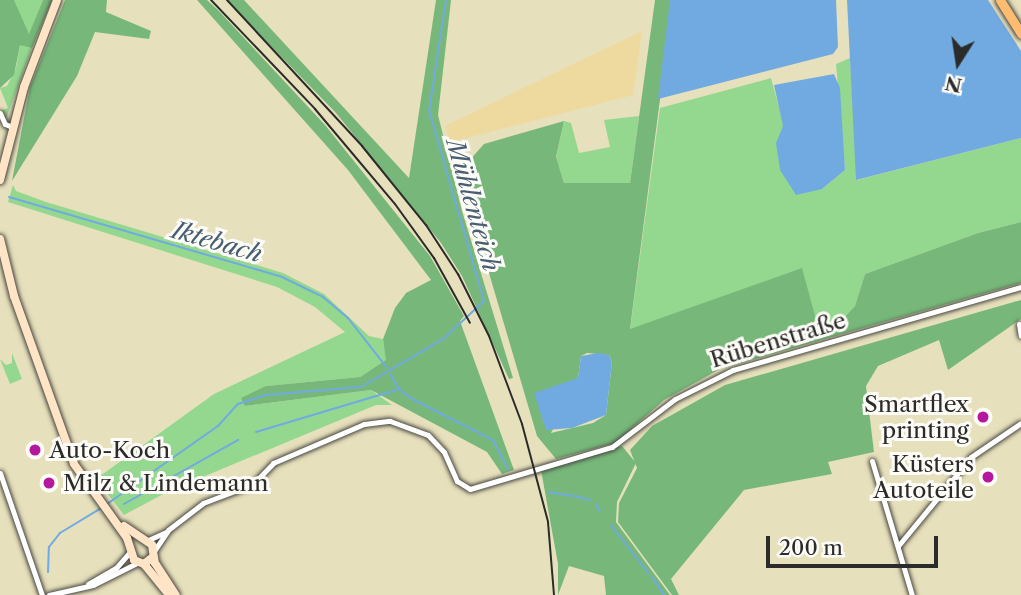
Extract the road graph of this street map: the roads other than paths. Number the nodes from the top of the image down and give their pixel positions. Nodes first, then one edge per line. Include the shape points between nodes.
1 (57, 0) edge
2 (1000, 0) edge
3 (1021, 34) edge
4 (0, 113) edge
5 (12, 127) junction
6 (0, 180) edge
7 (0, 239) edge
8 (1021, 287) edge
9 (1019, 324) dead end
10 (1021, 336) edge
11 (1021, 424) edge
12 (872, 461) dead end
13 (0, 473) edge
14 (109, 510) junction
15 (169, 530) junction
16 (143, 541) junction
17 (898, 546) junction
18 (131, 550) junction
19 (153, 554) junction
20 (141, 563) junction
21 (79, 589) junction
22 (42, 595) edge
23 (49, 595) edge
24 (169, 595) edge
25 (176, 595) edge
26 (912, 595) edge

1 - 5 main road
2 - 3 main road
4 - 5 street
5 - 6 main road
7 - 14 main road via 14,296 67,446
8 - 15 street, Rübenstraße via 733,369 675,399 612,447 470,489 457,481 444,452 428,435 390,421 364,424 268,465 253,484 203,503
9 - 10 street
11 - 17 street via 971,457
12 - 17 street
13 - 22 street
14 - 16 main road
14 - 18 main road
15 - 16 street, Rübenstraße
15 - 19 street, Rübenstraße
16 - 18 main road
16 - 19 main road
17 - 26 street
18 - 20 main road
18 - 21 street via 116,568
19 - 20 main road
19 - 25 main road
20 - 21 street
20 - 24 main road
21 - 23 street

